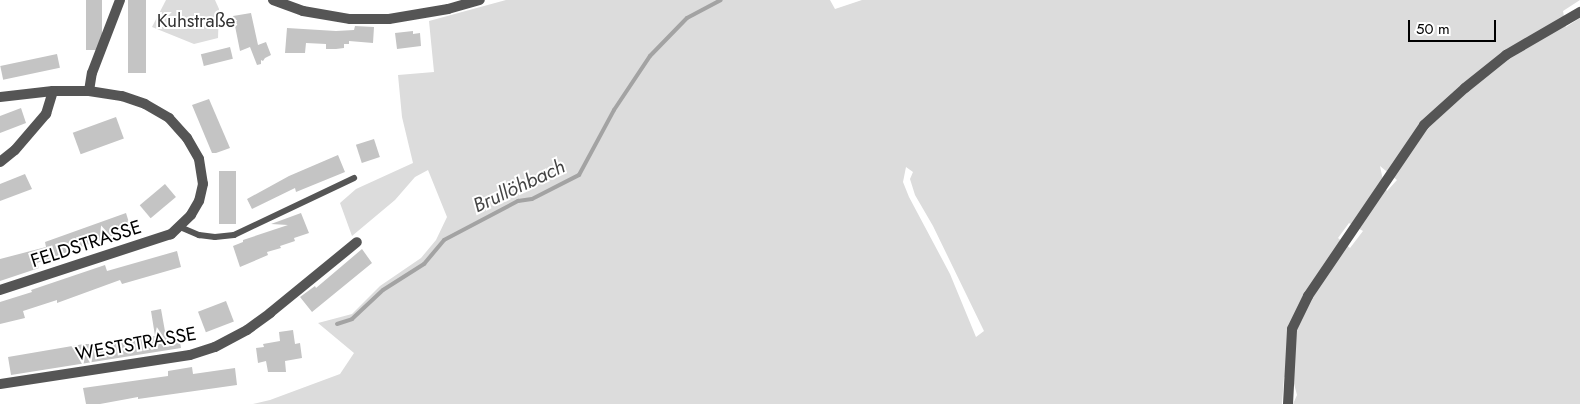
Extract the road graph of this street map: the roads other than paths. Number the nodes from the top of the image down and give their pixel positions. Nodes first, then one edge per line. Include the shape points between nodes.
1 (120, 0) edge
2 (273, 0) edge
3 (480, 0) edge
4 (1580, 12) edge
5 (53, 91) junction
6 (89, 91) junction
7 (0, 97) edge
8 (0, 162) edge
9 (354, 178) dead end
10 (180, 227) junction
11 (357, 242) dead end
12 (0, 290) edge
13 (0, 384) edge
14 (1288, 404) edge

1 - 6 street via 92,73
2 - 3 street via 303,11 340,17 389,19
4 - 14 street via 1506,55 1424,125 1308,296 1292,328
5 - 6 street, FELDSTRASSE
5 - 7 street, FELDSTRASSE
5 - 8 street via 50,107 42,120 16,150
6 - 10 street, FELDSTRASSE via 122,96 145,104 169,118 187,138 200,159 203,184 199,201
9 - 10 lane via 234,235 199,235
10 - 12 street, FELDSTRASSE via 159,239
11 - 13 street, WESTSTRASSE via 247,330 202,352

